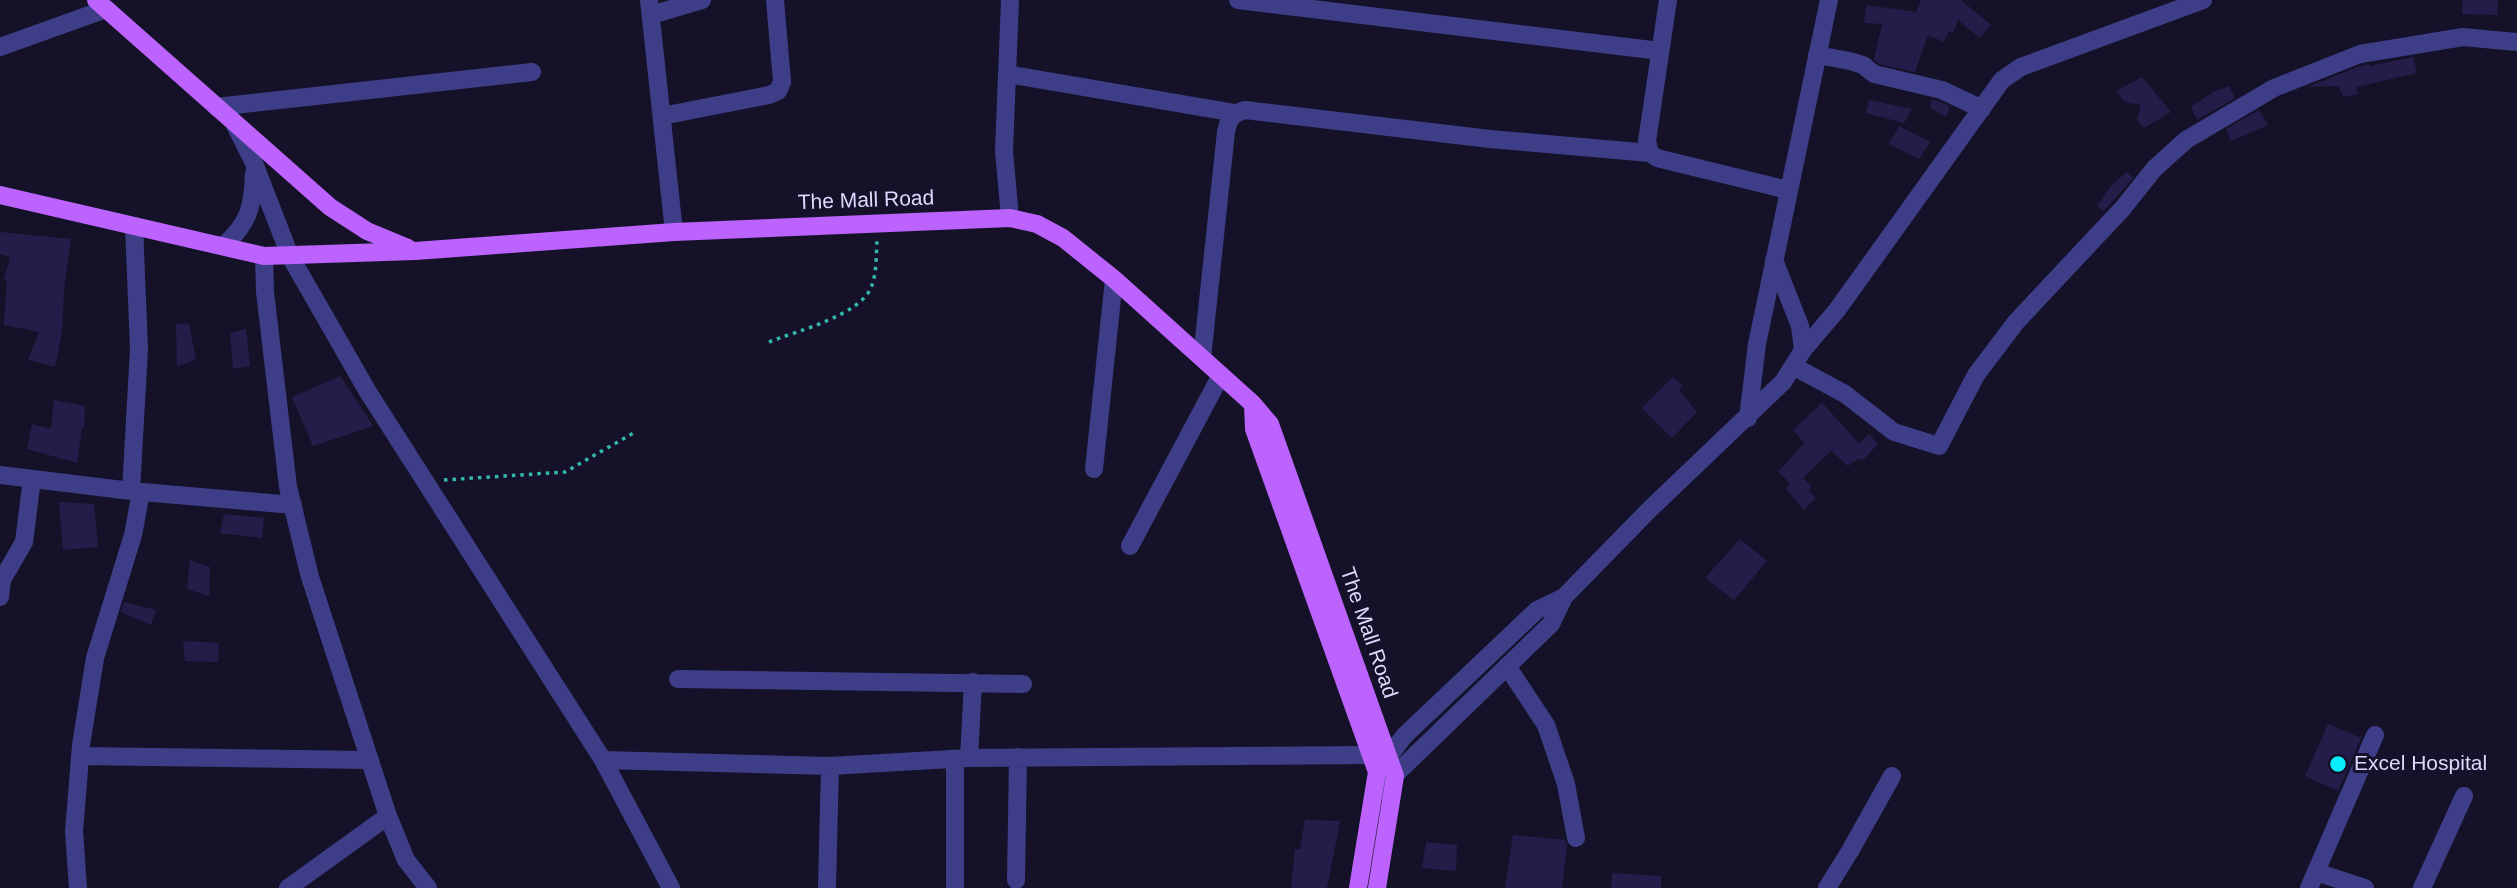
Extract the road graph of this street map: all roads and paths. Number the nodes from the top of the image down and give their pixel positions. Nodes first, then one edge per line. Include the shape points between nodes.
1 (702, 0) edge
2 (775, 0) edge
3 (1010, 0) edge
4 (1238, 0) edge
5 (1668, 0) edge
6 (1829, 0) edge
7 (2203, 0) edge
8 (101, 4) edge
9 (1301, 4) edge
10 (650, 7) edge
11 (2517, 42) edge
12 (0, 47) edge
13 (1660, 51) junction
14 (1817, 55) junction
15 (532, 72) dead end
16 (1007, 74) junction
17 (216, 107) junction
18 (1982, 109) junction
19 (1235, 113) junction
20 (662, 116) junction
21 (234, 123) junction
22 (1650, 153) junction
23 (254, 163) junction
24 (1788, 190) junction
25 (0, 195) edge
26 (1010, 218) junction
27 (878, 223) junction
28 (134, 226) junction
29 (674, 232) junction
30 (223, 246) junction
31 (415, 251) junction
32 (264, 256) junction
33 (290, 256) junction
34 (1774, 260) junction
35 (1114, 279) junction
36 (769, 342) dead end
37 (1803, 350) junction
38 (1202, 358) junction
39 (1794, 366) junction
40 (1221, 375) junction
41 (1748, 418) junction
42 (637, 431) dead end
43 (1094, 469) dead end
44 (0, 475) edge
45 (32, 479) junction
46 (424, 481) junction
47 (136, 491) junction
48 (293, 505) junction
49 (1130, 545) dead end
50 (0, 597) edge
51 (1564, 597) junction
52 (1507, 666) junction
53 (678, 679) dead end
54 (973, 682) junction
55 (1023, 684) dead end
56 (2375, 735) dead end
57 (80, 755) junction
58 (1018, 757) junction
59 (962, 758) junction
60 (369, 760) junction
61 (603, 760) junction
62 (1383, 765) junction
63 (830, 766) junction
64 (1892, 776) dead end
65 (1374, 794) joint
66 (2464, 796) dead end
67 (388, 816) junction
68 (1576, 838) dead end
69 (1016, 880) dead end
70 (2312, 880) edge
71 (78, 888) edge
72 (288, 888) edge
73 (428, 888) edge
74 (671, 888) edge
75 (827, 888) edge
76 (955, 888) edge
77 (1359, 888) edge
78 (1377, 888) edge
79 (1827, 888) edge
80 (2365, 888) edge
81 (2422, 888) edge

1 - 10 street
2 - 20 street via 782,82 778,91
3 - 16 street
4 - 9 street
5 - 13 street
6 - 14 street
7 - 18 street via 2021,67 2002,80
8 - 12 street
8 - 17 main road
9 - 13 street
10 - 20 street
11 - 39 street via 2463,37 2360,54 2274,88 2186,140 2154,169 2016,322 1976,375 1939,446 1894,432 1845,394
13 - 22 street via 1647,141
14 - 18 street via 1942,90
14 - 24 street
15 - 17 street
16 - 19 street
16 - 26 street via 1004,151
17 - 21 main road
18 - 37 street
19 - 22 street via 1245,110
19 - 38 street via 1226,132
20 - 29 street
21 - 23 street
21 - 31 main road via 330,207 368,231
22 - 24 street
23 - 30 street via 253,202 240,232
23 - 33 street
24 - 34 street
25 - 28 main road, The Mall Road
26 - 27 main road, The Mall Road
26 - 35 main road, The Mall Road via 1037,224 1063,238
27 - 29 main road, The Mall Road
27 - 36 path via 874,278 866,297 843,314
28 - 30 main road, The Mall Road
28 - 47 street via 139,349
29 - 31 main road, The Mall Road
30 - 32 main road, The Mall Road
31 - 33 main road, The Mall Road
32 - 33 main road, The Mall Road
32 - 48 street via 274,376
33 - 46 street
34 - 37 street via 1800,326
34 - 41 street
35 - 38 main road, The Mall Road
35 - 43 street
37 - 39 street
38 - 40 main road, The Mall Road
39 - 41 street
40 - 49 street
40 - 62 main road, The Mall Road via 1270,424
41 - 51 street
42 - 46 path via 565,471
44 - 45 street
45 - 47 street
45 - 50 street via 24,542 2,580
46 - 61 street
47 - 48 street
47 - 57 street via 133,535 95,658
48 - 60 street via 310,577
51 - 52 street via 1551,624
51 - 62 street via 1537,610 1404,736
52 - 62 street
52 - 68 street via 1546,725 1566,784
53 - 54 street
54 - 55 street
54 - 59 street
56 - 70 street
57 - 60 street
57 - 71 street via 74,831
58 - 59 street
58 - 62 street
58 - 69 street
59 - 63 street
59 - 76 street
60 - 67 street
61 - 63 street
61 - 74 street
62 - 65 street
62 - 78 main road, The Mall Road
63 - 75 street
64 - 79 street
65 - 77 main road
66 - 81 street
67 - 72 street
67 - 73 street via 406,860
70 - 80 street

